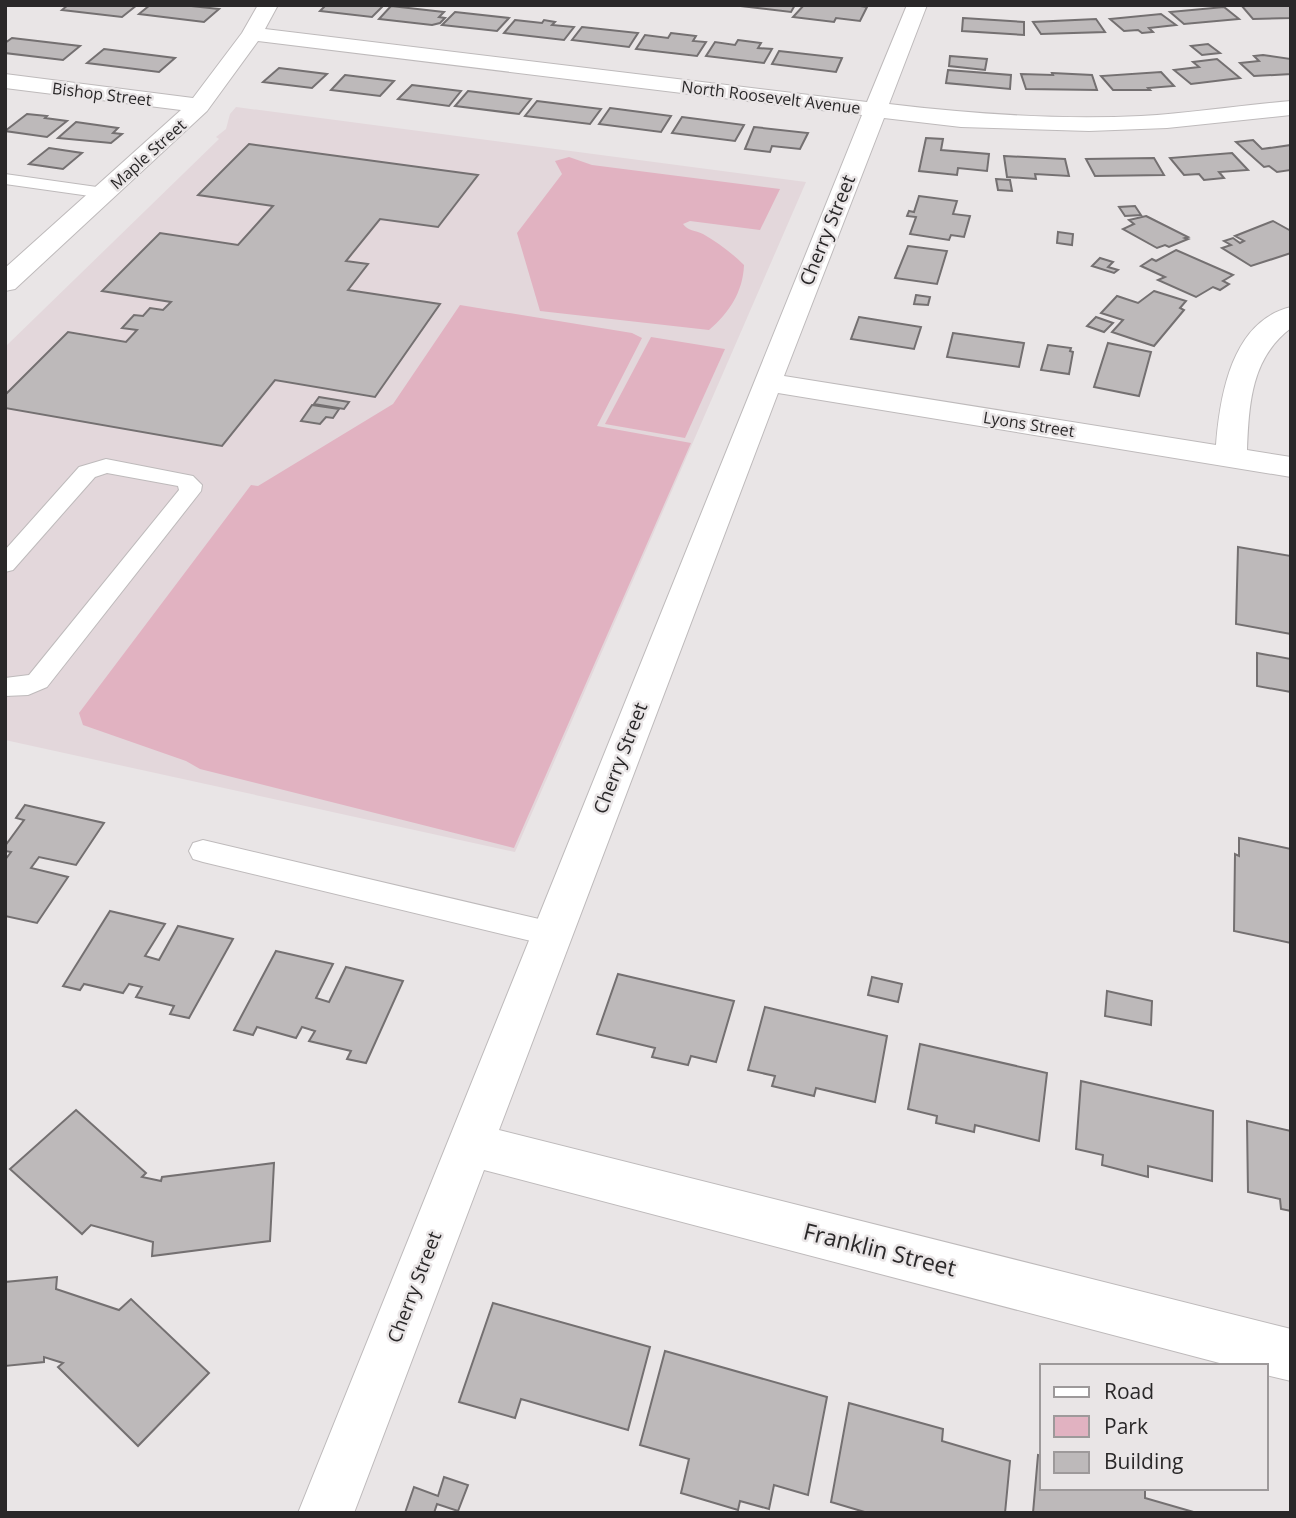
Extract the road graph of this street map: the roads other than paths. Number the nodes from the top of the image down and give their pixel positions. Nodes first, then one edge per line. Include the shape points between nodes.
1 (268, 5) edge
2 (917, 5) edge
3 (252, 34) junction
4 (5, 81) edge
5 (199, 106) junction
6 (1291, 108) edge
7 (875, 110) junction
8 (5, 179) edge
9 (104, 193) junction
10 (5, 283) edge
11 (1291, 315) edge
12 (767, 382) junction
13 (1231, 457) junction
14 (1291, 467) edge
15 (5, 565) edge
16 (5, 687) edge
17 (203, 851) dead end
18 (552, 934) junction
19 (469, 1144) junction
20 (1291, 1355) edge
21 (326, 1513) edge

1 - 3 street, Maple Street
2 - 7 street, Cherry Street
3 - 5 street, Maple Street
3 - 7 street, North Roosevelt Avenue
4 - 5 street, Bishop Street
5 - 9 street, Maple Street
6 - 7 street, North Roosevelt Avenue via 1165,121 1057,124
7 - 12 street, Cherry Street
8 - 9 lane
9 - 10 street, Maple Street
11 - 13 street via 1257,343 1240,375
12 - 13 street, Lyons Street
12 - 18 street, Cherry Street
13 - 14 street, Lyons Street
15 - 16 lane via 95,468 191,485 38,681
17 - 18 lane
18 - 19 street, Cherry Street
19 - 20 street, Franklin Street
19 - 21 street, Cherry Street

